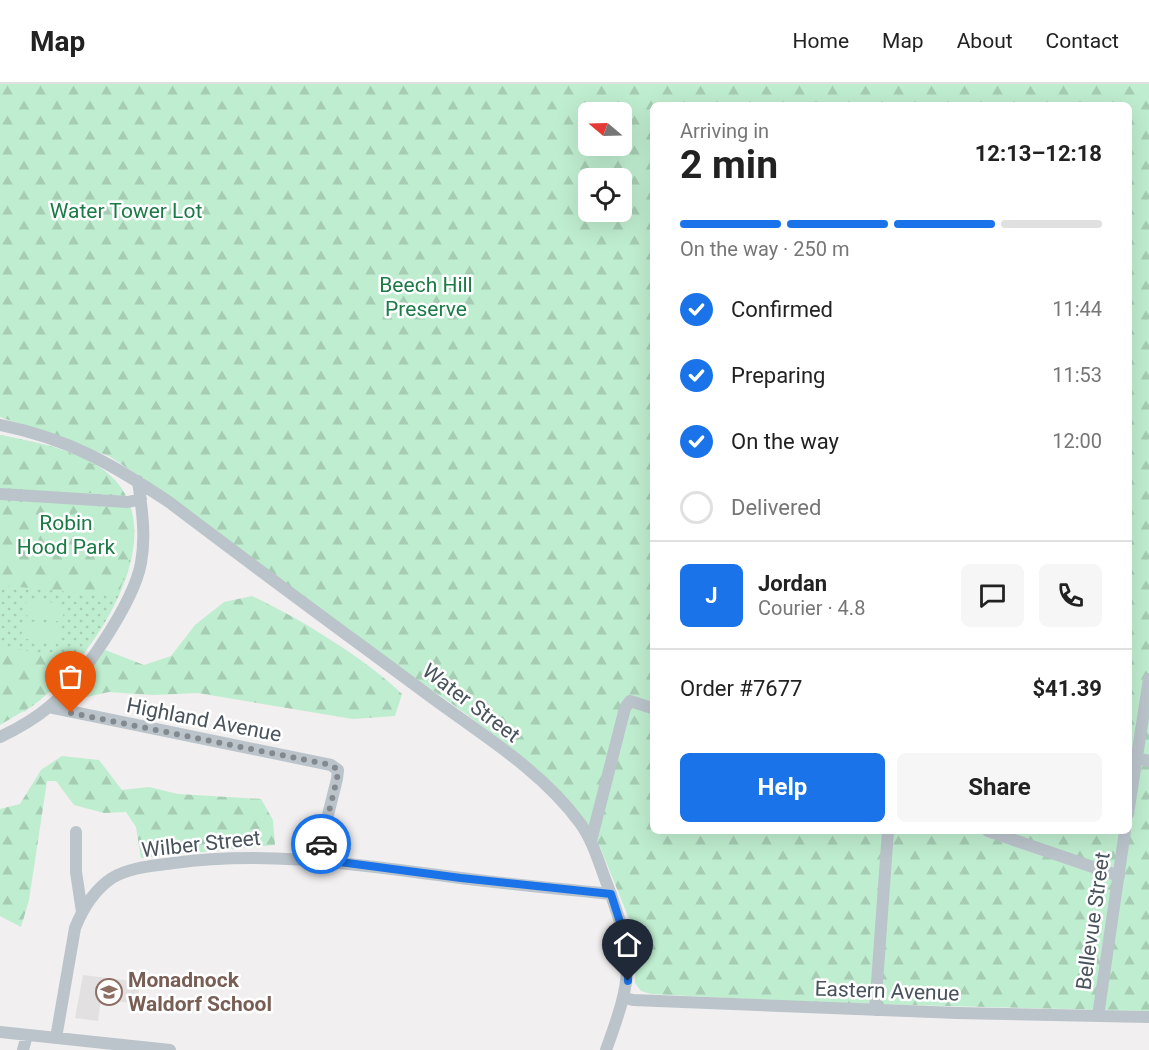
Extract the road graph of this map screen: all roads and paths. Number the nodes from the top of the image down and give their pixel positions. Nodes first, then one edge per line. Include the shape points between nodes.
1 (0, 425) edge
2 (138, 481) junction
3 (0, 494) edge
4 (141, 499) junction
5 (1149, 679) edge
6 (49, 707) junction
7 (650, 707) edge
8 (0, 737) edge
9 (1138, 758) edge
10 (1132, 792) edge
11 (76, 832) dead end
12 (888, 834) edge
13 (996, 834) edge
14 (1125, 834) edge
15 (591, 842) junction
16 (317, 859) junction
17 (1119, 876) junction
18 (611, 894) junction
19 (82, 912) junction
20 (625, 998) junction
21 (875, 1010) junction
22 (1098, 1016) junction
23 (1149, 1017) edge
24 (0, 1032) edge
25 (27, 1035) junction
26 (56, 1038) junction
27 (23, 1050) edge
28 (170, 1050) edge
29 (606, 1050) edge

1 - 2 street, Water Street via 82,449
2 - 4 street
2 - 15 street, Water Street via 511,757 565,805
3 - 4 street via 128,502
4 - 6 street via 143,546 135,583 89,660
5 - 9 street
6 - 8 street
6 - 16 street, Highland Avenue via 331,765 338,770
7 - 15 street via 630,701 625,708
9 - 10 street
11 - 19 street
12 - 21 street
13 - 17 street
14 - 17 street, Bellevue Street
15 - 18 street, Water Street
16 - 18 street, Wilber Street
16 - 19 street, Wilber Street via 231,857 149,867 113,877 100,887
17 - 22 street, Bellevue Street
18 - 20 street, Water Street via 627,944
19 - 26 street, Wilber Street via 72,944
20 - 21 street, Eastern Avenue
20 - 29 street, Water Street
21 - 22 street, Eastern Avenue
22 - 23 street, Eastern Avenue
24 - 25 street
25 - 26 street
25 - 27 street
26 - 28 street

